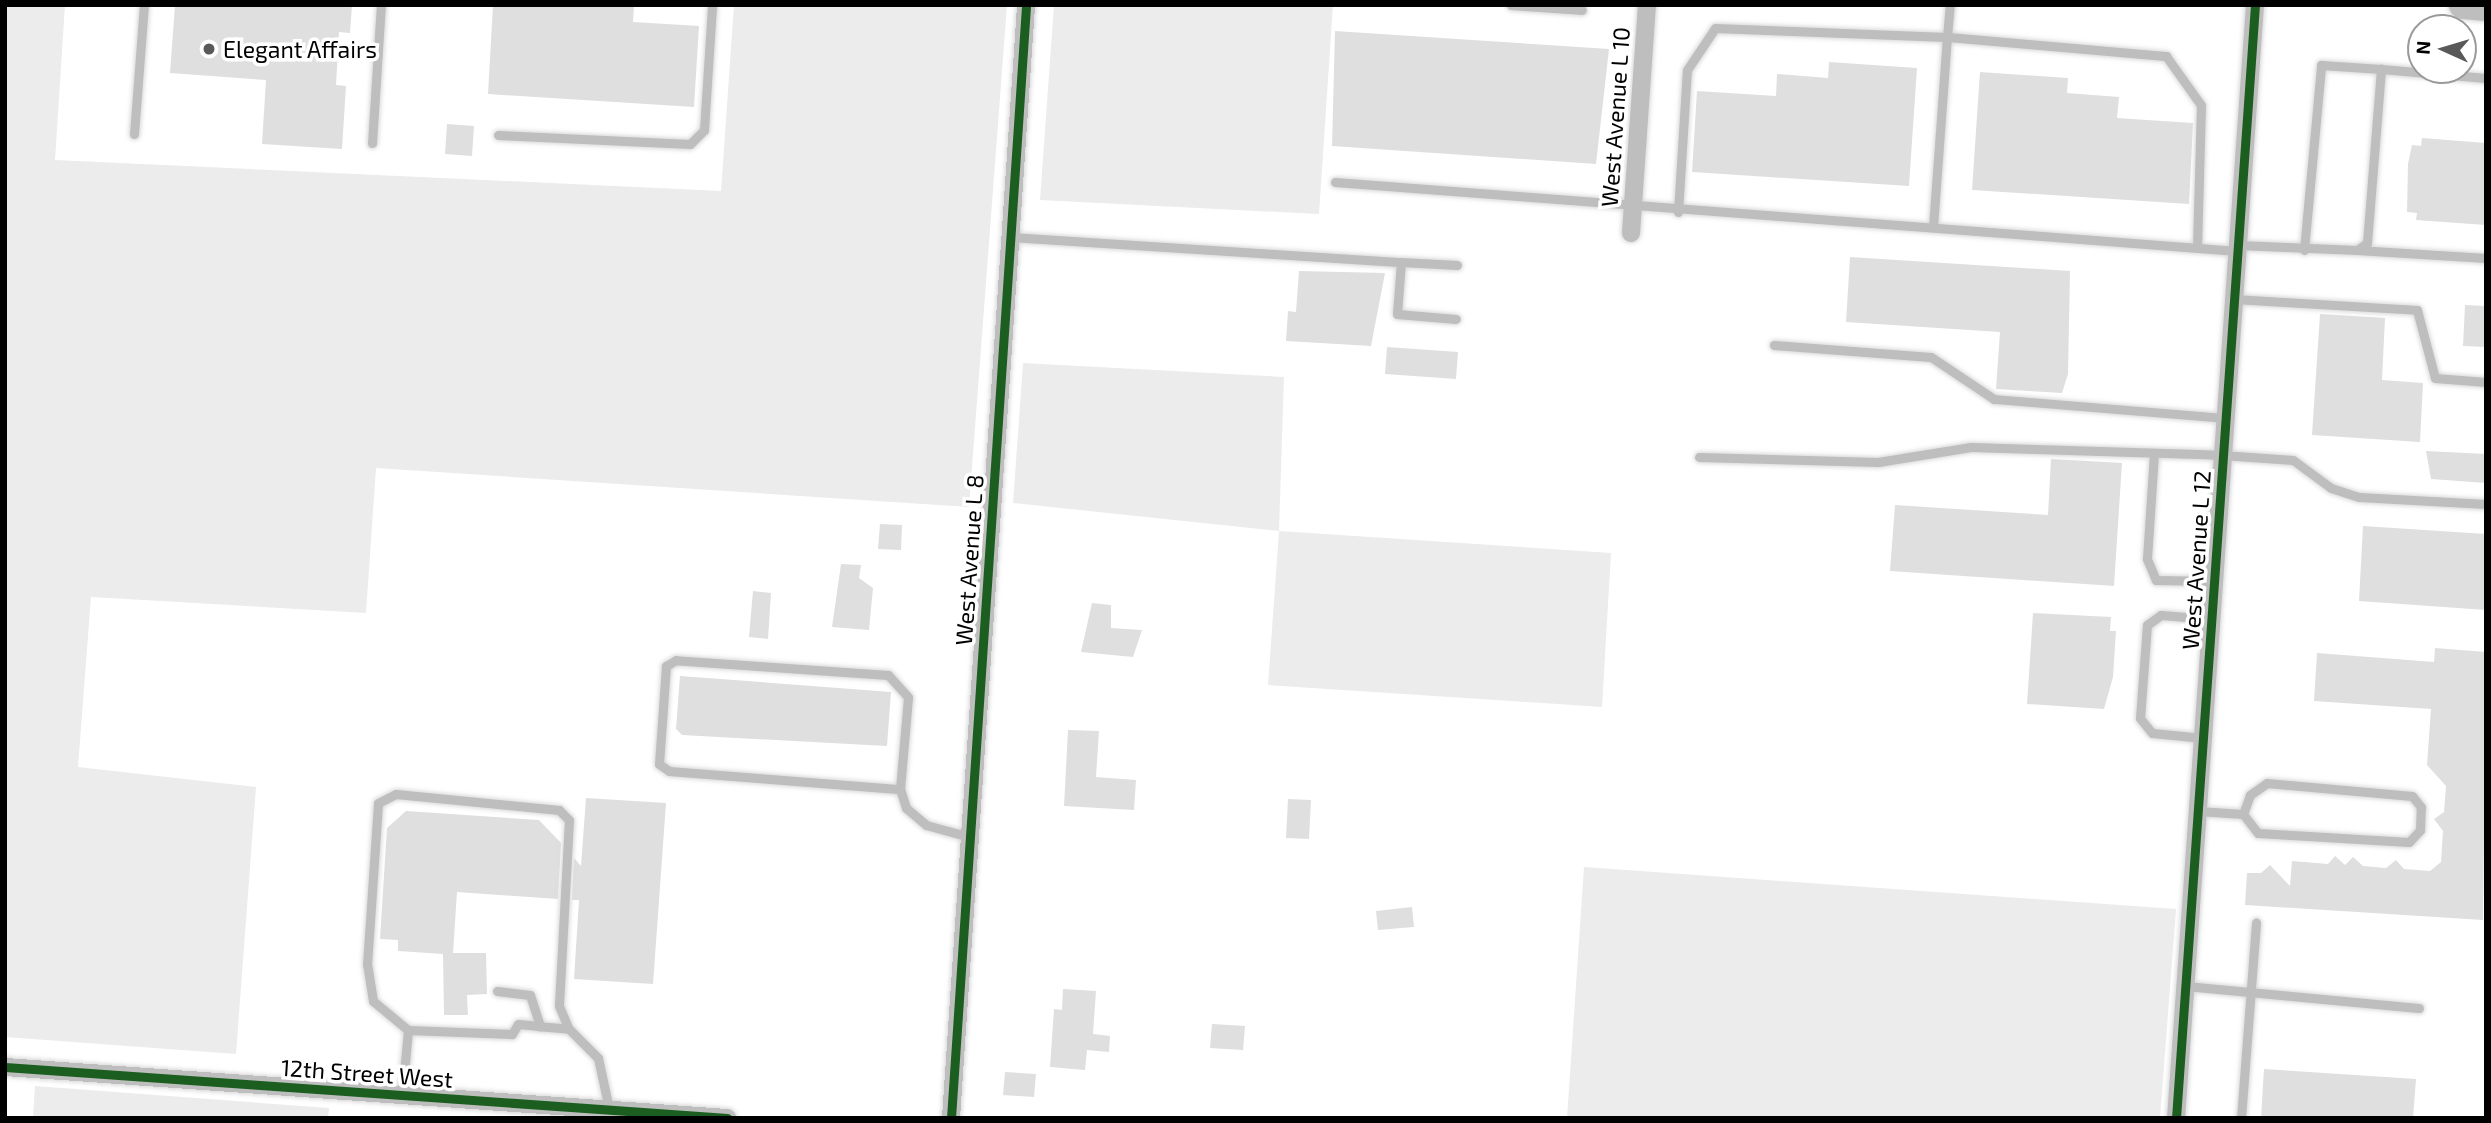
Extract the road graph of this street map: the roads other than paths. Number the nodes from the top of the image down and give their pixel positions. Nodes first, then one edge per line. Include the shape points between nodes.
1 (144, 5) edge
2 (381, 5) edge
3 (712, 5) edge
4 (1026, 5) edge
5 (1511, 5) edge
6 (1647, 5) edge
7 (1950, 5) edge
8 (2255, 5) edge
9 (2463, 5) edge
10 (2486, 7) edge
11 (1582, 10) dead end
12 (1947, 37) junction
13 (2381, 69) junction
14 (2486, 78) edge
15 (134, 134) dead end
16 (498, 135) dead end
17 (372, 143) dead end
18 (1335, 182) dead end
19 (1633, 209) junction
20 (1678, 212) junction
21 (1933, 227) junction
22 (1631, 233) dead end
23 (1010, 237) junction
24 (2197, 248) junction
25 (2237, 248) junction
26 (2304, 250) junction
27 (2357, 250) junction
28 (2486, 258) edge
29 (1401, 262) junction
30 (1457, 265) dead end
31 (2234, 299) junction
32 (1456, 319) dead end
33 (1774, 345) dead end
34 (2486, 382) edge
35 (2225, 418) junction
36 (2154, 453) junction
37 (2222, 455) junction
38 (1699, 457) dead end
39 (2486, 504) edge
40 (2214, 581) junction
41 (2211, 619) junction
42 (2203, 738) junction
43 (900, 789) junction
44 (2198, 811) junction
45 (2243, 814) junction
46 (970, 836) junction
47 (2256, 923) dead end
48 (2185, 986) junction
49 (497, 991) dead end
50 (2251, 992) junction
51 (2418, 1008) dead end
52 (537, 1026) junction
53 (408, 1030) junction
54 (569, 1030) junction
55 (5, 1067) edge
56 (402, 1095) junction
57 (610, 1109) junction
58 (727, 1118) edge
59 (951, 1118) edge
60 (2176, 1118) edge
61 (2241, 1118) edge

1 - 15 lane
2 - 17 lane
3 - 16 lane via 704,130 690,144
4 - 23 street, West Avenue L 8
5 - 11 lane
6 - 19 street, West Avenue L 10
7 - 12 lane
8 - 25 street, West Avenue L 12
9 - 10 main road
12 - 20 lane via 1715,28 1687,70
12 - 21 lane
12 - 24 lane via 2166,56 2201,105
13 - 14 lane
13 - 26 lane via 2321,65
13 - 27 lane via 2367,243
18 - 19 lane
19 - 20 lane
19 - 22 street, West Avenue L 10
20 - 21 lane
21 - 24 lane
23 - 29 lane
23 - 46 street, West Avenue L 8
24 - 25 lane
25 - 26 lane
25 - 31 street, West Avenue L 12
26 - 27 lane
27 - 28 lane
29 - 30 lane
29 - 32 lane via 1396,314
31 - 34 lane via 2417,310 2435,378
31 - 35 street, West Avenue L 12
33 - 35 lane via 1931,357 1994,398
35 - 37 street, West Avenue L 12
36 - 37 lane
36 - 38 lane via 1971,447 1878,463
36 - 40 lane via 2147,559 2156,580
37 - 39 lane via 2293,460 2331,488 2359,497
37 - 40 street, West Avenue L 12
40 - 41 street, West Avenue L 12
41 - 42 street, West Avenue L 12
41 - 42 lane via 2161,615 2147,625 2140,718 2152,733
42 - 44 street, West Avenue L 12
43 - 43 lane via 669,771 659,764 666,666 676,660 888,674 908,697
43 - 46 lane via 906,807 926,825
44 - 45 lane
44 - 48 street, West Avenue L 12
45 - 45 lane via 2258,832 2409,842 2420,830 2421,807 2412,796 2267,783 2250,795
46 - 59 street, West Avenue L 8
47 - 50 lane
48 - 50 lane
48 - 60 street, West Avenue L 12
49 - 52 lane via 530,995
50 - 51 lane
50 - 61 lane
52 - 53 lane via 518,1024 512,1034
52 - 54 lane
53 - 54 lane via 373,1001 367,965 373,825 378,803 396,794 559,810 569,820 559,1006
53 - 56 lane
54 - 57 lane via 598,1058
55 - 56 street, 12th Street West
56 - 57 street, 12th Street West
57 - 58 street, 12th Street West

